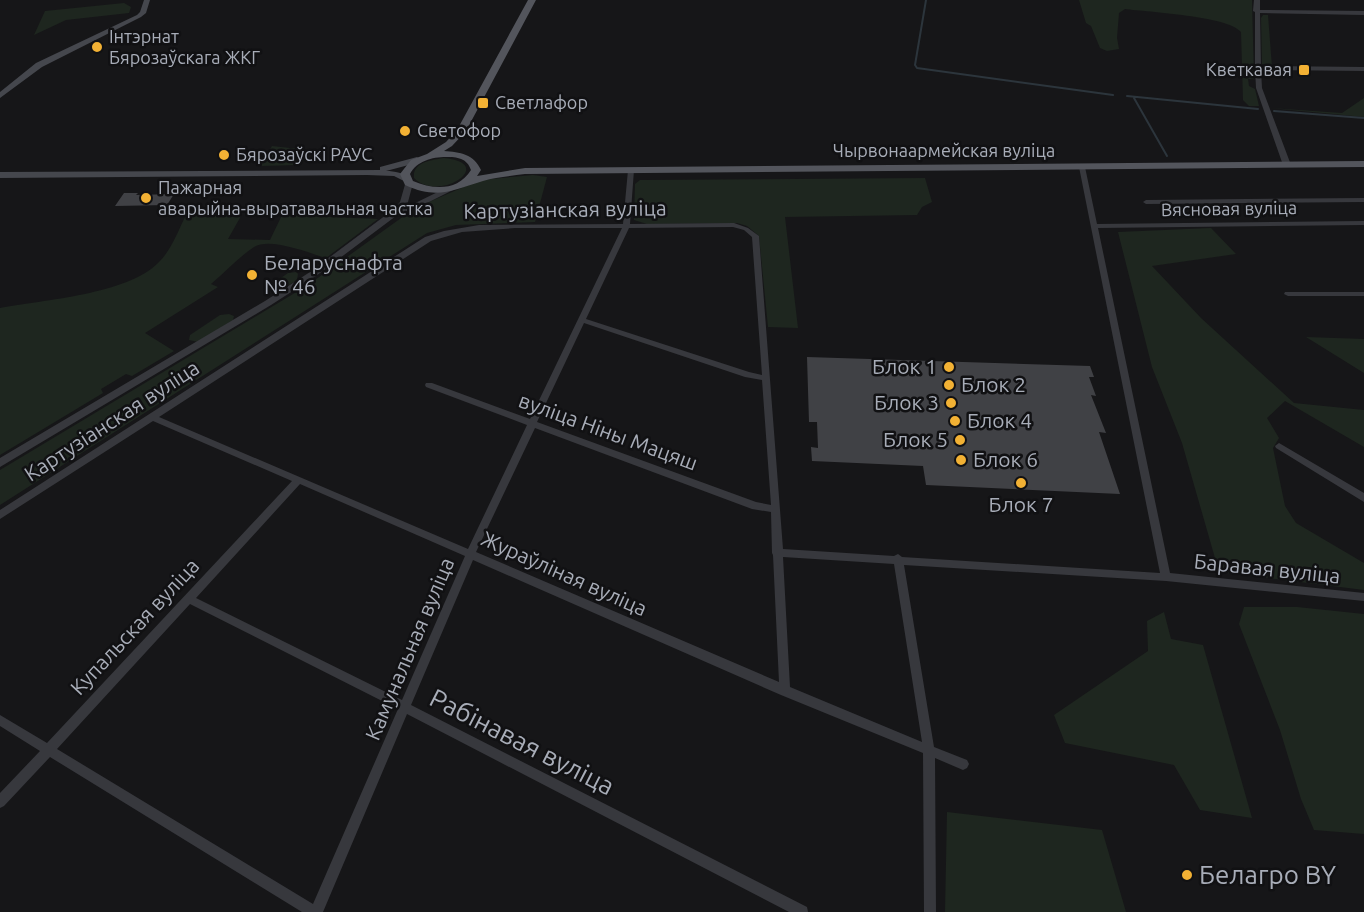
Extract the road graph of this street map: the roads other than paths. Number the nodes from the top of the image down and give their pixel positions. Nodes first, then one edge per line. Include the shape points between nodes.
1 (147, 0) edge
2 (532, 0) edge
3 (1257, 0) edge
4 (1257, 11) junction
5 (1364, 13) edge
6 (1258, 68) junction
7 (1364, 69) edge
8 (0, 96) edge
9 (461, 131) junction
10 (430, 156) junction
11 (417, 160) junction
12 (472, 161) junction
13 (1364, 164) edge
14 (1287, 165) junction
15 (1082, 167) junction
16 (631, 170) junction
17 (525, 171) junction
18 (367, 172) junction
19 (0, 175) edge
20 (408, 181) junction
21 (465, 183) junction
22 (453, 188) junction
23 (1364, 200) edge
24 (1146, 202) dead end
25 (390, 218) junction
26 (1364, 223) edge
27 (626, 226) junction
28 (1095, 226) junction
29 (1288, 294) dead end
30 (1364, 294) edge
31 (582, 320) junction
32 (764, 378) junction
33 (429, 385) dead end
34 (152, 417) junction
35 (534, 423) junction
36 (1279, 446) dead end
37 (0, 463) edge
38 (299, 479) junction
39 (1364, 498) edge
40 (776, 509) junction
41 (0, 515) edge
42 (471, 553) junction
43 (777, 553) junction
44 (898, 558) junction
45 (1166, 577) junction
46 (1364, 597) edge
47 (189, 599) junction
48 (785, 691) junction
49 (405, 707) junction
50 (0, 720) edge
51 (50, 748) junction
52 (929, 750) junction
53 (963, 764) dead end
54 (0, 802) edge
55 (315, 912) edge
56 (802, 912) edge
57 (930, 912) edge

1 - 8 main road via 143,13 134,20 39,65
2 - 9 main road
3 - 4 street
4 - 5 street
4 - 6 street
6 - 7 street
6 - 14 street via 1259,88
9 - 10 main road
9 - 12 main road via 461,142
10 - 11 main road
10 - 12 main road, Чырвонаармейская вуліца via 451,154
11 - 18 main road
11 - 20 main road via 407,170
12 - 17 main road, Чырвонаармейская вуліца
12 - 21 main road via 476,170
13 - 14 main road, Чырвонаармейская вуліца
14 - 15 main road, Чырвонаармейская вуліца
15 - 16 main road, Чырвонаармейская вуліца
15 - 28 street
16 - 17 main road, Чырвонаармейская вуліца
16 - 27 street, Камунальная вуліца
17 - 21 main road, Чырвонаармейская вуліца
18 - 19 main road
18 - 20 main road via 396,174
20 - 22 main road via 428,190
20 - 25 street via 404,202
21 - 22 main road, Чырвонаармейская вуліца
22 - 25 street
23 - 24 street
25 - 37 street via 268,303
26 - 28 street, Вясновая вуліца
27 - 31 street, Камунальная вуліца
27 - 32 street, Картузіанская вуліца via 734,225 755,236
27 - 34 street, Картузіанская вуліца via 447,231 428,239
28 - 45 street
29 - 30 street
31 - 32 street
31 - 35 street, Камунальная вуліца
32 - 40 street, Картузіанская вуліца
33 - 35 street, вуліца Ніны Мацяш
34 - 38 street, Жураўліная вуліца
34 - 41 street, Картузіанская вуліца
35 - 40 street, вуліца Ніны Мацяш via 755,506
35 - 42 street, Камунальная вуліца
36 - 39 street
38 - 42 street, Жураўліная вуліца
38 - 47 street, Купальская вуліца
40 - 43 street, Картузіанская вуліца
42 - 48 street, Жураўліная вуліца
42 - 49 street, Камунальная вуліца
43 - 44 street, Баравая вуліца
43 - 48 street, Картузіанская вуліца
44 - 45 street, Баравая вуліца
44 - 52 street
45 - 46 street, Баравая вуліца
47 - 49 street, Рабінавая вуліца
47 - 51 street, Купальская вуліца
48 - 52 street, Жураўліная вуліца
49 - 55 street, Камунальная вуліца
49 - 56 street, Рабінавая вуліца
50 - 51 street
51 - 54 street, Купальская вуліца
51 - 55 street
52 - 53 street, Жураўліная вуліца
52 - 57 street

